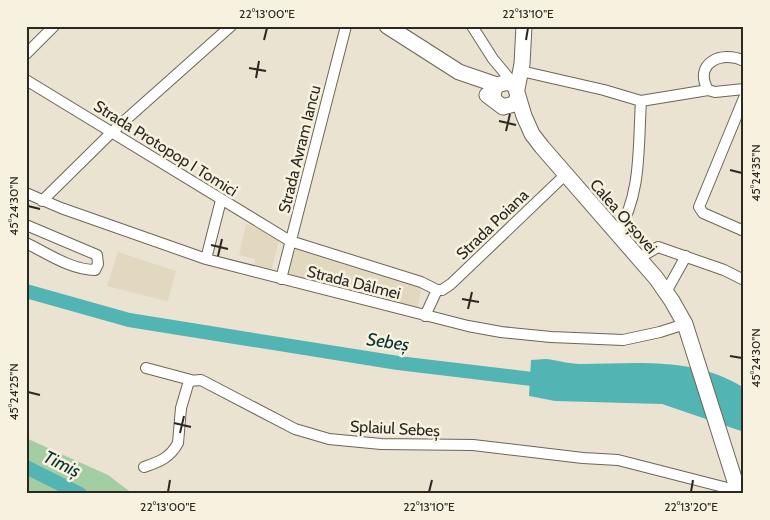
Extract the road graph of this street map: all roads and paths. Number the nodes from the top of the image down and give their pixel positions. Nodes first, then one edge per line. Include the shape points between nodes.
1 (54, 26) edge
2 (231, 26) edge
3 (346, 26) edge
4 (387, 26) edge
5 (472, 26) edge
6 (524, 26) edge
7 (26, 54) edge
8 (744, 61) edge
9 (459, 72) junction
10 (26, 80) edge
11 (512, 81) junction
12 (708, 90) junction
13 (744, 90) edge
14 (744, 98) edge
15 (641, 101) junction
16 (498, 104) junction
17 (112, 132) junction
18 (532, 134) junction
19 (565, 175) junction
20 (26, 193) edge
21 (221, 200) junction
22 (42, 201) junction
23 (26, 225) edge
24 (744, 230) edge
25 (617, 234) junction
26 (290, 241) junction
27 (26, 243) edge
28 (686, 256) junction
29 (639, 258) junction
30 (206, 259) junction
31 (281, 279) junction
32 (744, 280) edge
33 (437, 290) junction
34 (666, 292) junction
35 (425, 316) junction
36 (687, 329) junction
37 (146, 368) dead end
38 (190, 380) junction
39 (144, 467) dead end
40 (732, 470) junction
41 (716, 484) junction
42 (739, 493) edge

1 - 7 street
2 - 17 street
3 - 26 street, Strada Avram Iancu
4 - 9 main road
5 - 11 street
6 - 11 main road
8 - 12 street via 720,58 707,64 704,78
9 - 11 main road
9 - 16 main road, Calea Orșovei
10 - 17 street, Strada Protopop I Tomici
11 - 15 street via 604,90
11 - 16 main road via 493,92
11 - 16 main road via 511,106
11 - 18 main road, Calea Orșovei
12 - 13 street
12 - 15 street
14 - 24 street via 699,207 703,213
15 - 25 street via 634,194 627,217
16 - 18 main road, Calea Orșovei
17 - 21 street, Strada Protopop I Tomici
17 - 22 street
18 - 19 main road, Calea Orșovei
19 - 25 main road, Calea Orșovei
19 - 33 street, Strada Poiana via 451,284
20 - 22 street, Strada Dâlmei
21 - 26 street, Strada Protopop I Tomici
21 - 30 street
22 - 30 street, Strada Dâlmei
23 - 27 street via 97,255 98,264 95,270 86,270
25 - 29 main road, Calea Orșovei
26 - 31 street, Strada Avram Iancu
26 - 33 street, Strada Protopop I Tomici via 422,282
28 - 29 street via 658,247
28 - 32 street
28 - 34 street
29 - 34 main road, Calea Orșovei
30 - 31 street, Strada Dâlmei
31 - 35 street, Strada Dâlmei
33 - 35 street
34 - 36 main road, Calea Orșovei
35 - 36 street, Strada Dâlmei via 501,332 605,340
36 - 40 main road, Calea Orșovei
37 - 38 street, Splaiul Sebeș
38 - 39 street via 184,394 178,443 168,457
38 - 41 street, Splaiul Sebeș via 201,380 296,429 329,439 381,444 473,445 618,460
40 - 41 street
40 - 42 main road, Calea Orșovei
41 - 42 street, Splaiul Sebeș

